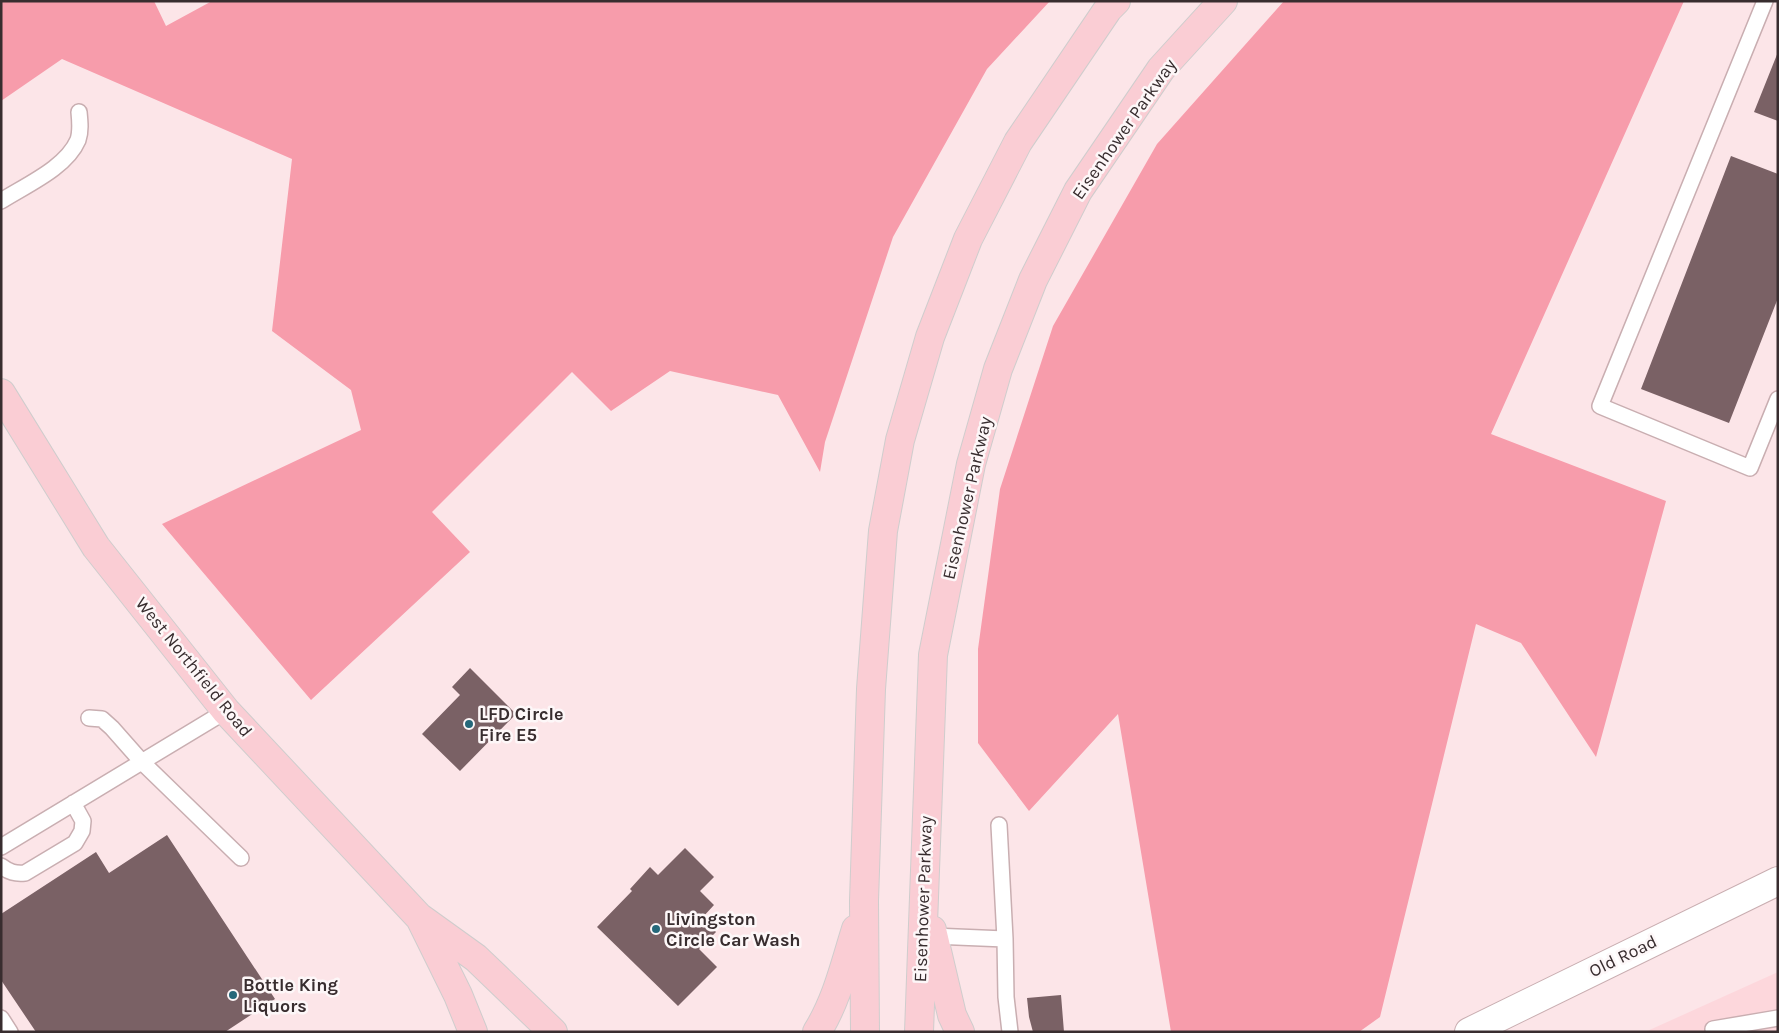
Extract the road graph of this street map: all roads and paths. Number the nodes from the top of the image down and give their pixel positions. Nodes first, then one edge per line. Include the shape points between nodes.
1 (1116, 1) edge
2 (1223, 1) edge
3 (1765, 1) edge
4 (79, 112) dead end
5 (1, 201) edge
6 (1, 393) edge
7 (1778, 399) edge
8 (226, 711) junction
9 (89, 718) dead end
10 (142, 762) junction
11 (73, 803) junction
12 (999, 825) dead end
13 (1, 847) edge
14 (241, 858) dead end
15 (1, 866) edge
16 (1778, 881) edge
17 (923, 895) junction
18 (864, 901) junction
19 (419, 917) junction
20 (933, 936) junction
21 (1005, 939) junction
22 (458, 995) junction
23 (1, 1018) edge
24 (1778, 1018) edge
25 (1713, 1029) dead end
26 (10, 1032) edge
27 (451, 1032) edge
28 (473, 1032) edge
29 (553, 1032) edge
30 (816, 1032) edge
31 (865, 1032) edge
32 (919, 1032) edge
33 (960, 1032) edge
34 (1010, 1032) edge
35 (1469, 1032) edge

1 - 18 main road via 1018,142 968,239 930,337 900,440 883,531 871,689
2 - 17 main road, Eisenhower Parkway via 1161,69 1078,191 1033,280 998,369 971,464 933,655
3 - 7 lane via 1600,406 1750,468
4 - 5 lane via 78,140 60,164
6 - 8 main road, West Northfield Road via 96,547
8 - 10 lane
8 - 19 main road, West Northfield Road
9 - 10 lane via 102,719
10 - 11 lane
10 - 14 lane
11 - 13 lane
11 - 15 lane via 82,822 82,831 76,842 25,873 17,874
12 - 21 lane
16 - 35 street, Old Road
17 - 20 main road
17 - 32 main road, Eisenhower Parkway
18 - 30 main road via 838,989
18 - 31 main road
19 - 22 main road
19 - 29 main road via 476,958
20 - 21 lane
20 - 33 main road via 952,1015
21 - 34 lane
22 - 27 main road
22 - 28 main road
23 - 26 lane
24 - 25 lane

